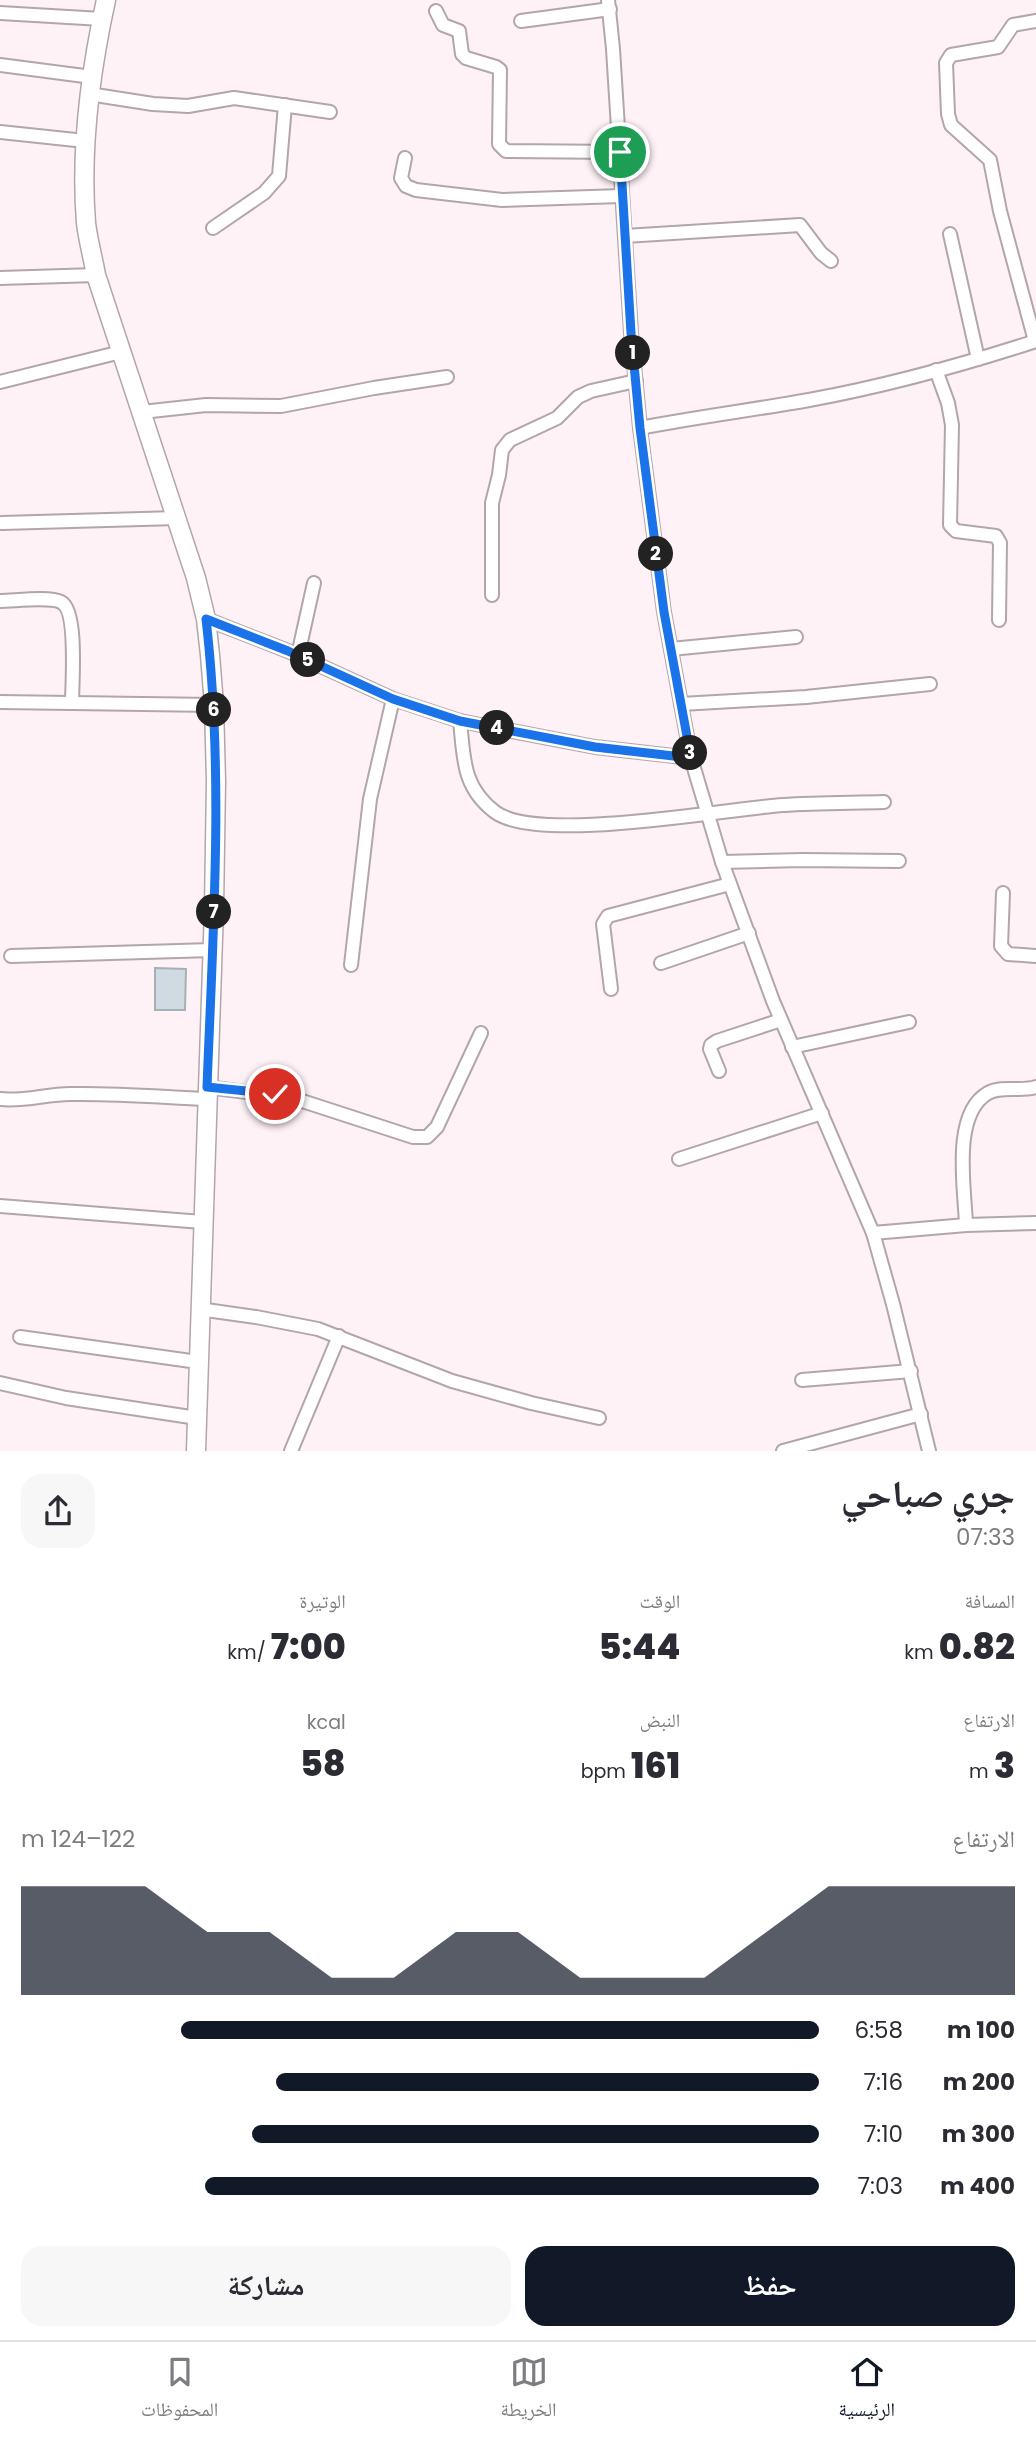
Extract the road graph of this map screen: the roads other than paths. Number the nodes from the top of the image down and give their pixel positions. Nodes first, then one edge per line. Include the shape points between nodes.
1 (106, 0) edge
2 (609, 4) edge
3 (436, 11) dead end
4 (0, 13) edge
5 (102, 19) junction
6 (521, 21) dead end
7 (1036, 21) edge
8 (0, 65) edge
9 (90, 85) junction
10 (285, 106) junction
11 (330, 112) dead end
12 (0, 132) edge
13 (85, 141) junction
14 (620, 152) junction
15 (405, 158) dead end
16 (621, 196) junction
17 (213, 228) dead end
18 (950, 234) dead end
19 (625, 236) junction
20 (831, 261) dead end
21 (96, 275) junction
22 (0, 278) edge
23 (1036, 341) edge
24 (121, 352) junction
25 (978, 359) junction
26 (936, 370) junction
27 (447, 377) dead end
28 (636, 380) junction
29 (0, 382) edge
30 (142, 412) junction
31 (640, 428) junction
32 (177, 518) junction
33 (2, 523) dead end
34 (314, 583) dead end
35 (492, 595) dead end
36 (0, 601) edge
37 (206, 619) junction
38 (999, 620) dead end
39 (796, 637) dead end
40 (671, 649) junction
41 (298, 655) junction
42 (930, 684) dead end
43 (393, 699) junction
44 (0, 702) edge
45 (72, 703) junction
46 (214, 705) junction
47 (681, 705) junction
48 (460, 721) junction
49 (691, 758) junction
50 (884, 802) dead end
51 (707, 813) junction
52 (899, 861) dead end
53 (722, 862) junction
54 (730, 884) junction
55 (1003, 893) dead end
56 (748, 933) junction
57 (212, 950) junction
58 (11, 956) dead end
59 (1036, 956) edge
60 (661, 963) dead end
61 (351, 965) dead end
62 (611, 989) dead end
63 (780, 1020) junction
64 (909, 1022) dead end
65 (481, 1033) dead end
66 (792, 1047) junction
67 (719, 1071) dead end
68 (1036, 1087) edge
69 (207, 1093) junction
70 (0, 1099) edge
71 (822, 1113) junction
72 (680, 1159) dead end
73 (0, 1206) edge
74 (202, 1222) junction
75 (1036, 1223) edge
76 (966, 1225) junction
77 (873, 1233) junction
78 (199, 1309) junction
79 (339, 1336) junction
80 (20, 1337) dead end
81 (198, 1362) junction
82 (911, 1371) junction
83 (802, 1380) dead end
84 (0, 1383) edge
85 (920, 1414) junction
86 (197, 1418) junction
87 (599, 1418) dead end
88 (196, 1451) edge
89 (291, 1451) edge
90 (783, 1451) edge
91 (929, 1451) edge

1 - 5 main road
2 - 6 street
2 - 14 street
3 - 14 street via 443,25 460,32 466,58 500,70 501,148
4 - 5 street
5 - 9 main road
7 - 23 street via 1013,25 998,47 951,55 946,63 951,125 990,160
8 - 9 street
9 - 10 street via 174,105 234,98
9 - 13 main road
10 - 11 street
10 - 17 street via 279,176 264,193
12 - 13 street
13 - 21 main road via 86,225
14 - 16 street
15 - 16 street via 401,178 416,190 502,200
16 - 19 street
18 - 25 street
19 - 20 street via 800,225
19 - 28 street
21 - 22 street
21 - 24 main road
23 - 25 street
24 - 29 street
24 - 30 main road
25 - 26 street
26 - 31 street via 810,400
26 - 38 street via 952,425 950,525 956,531 996,536 1000,543
27 - 30 street via 281,406 206,405
28 - 31 street
28 - 35 street via 578,397 557,418 510,440 502,450 492,503
30 - 32 main road
31 - 40 street
32 - 33 street
32 - 37 main road
34 - 41 street
36 - 45 street via 65,604 72,625
37 - 41 street
37 - 46 main road
39 - 40 street
40 - 47 street
41 - 43 street
42 - 47 street
43 - 48 street
43 - 61 street via 370,799
44 - 45 street
45 - 46 street
46 - 57 main road
47 - 49 street
48 - 49 street via 595,747
48 - 51 street via 466,774 477,795 512,821 645,823
49 - 51 street
50 - 51 street
51 - 53 street
52 - 53 street
53 - 54 street
54 - 56 street
54 - 62 street via 608,916 603,924
55 - 59 street via 1001,946 1008,954
56 - 60 street
56 - 63 street
57 - 58 street
57 - 69 main road
63 - 66 street
63 - 67 street via 711,1045
64 - 66 street
65 - 69 street via 437,1127 427,1137 413,1137 293,1098
66 - 71 street
68 - 76 street via 990,1091 969,1117 963,1137
69 - 70 street
69 - 74 main road
71 - 72 street
71 - 77 street
73 - 74 street
74 - 78 main road
75 - 76 street
76 - 77 street
77 - 82 street
78 - 79 street via 289,1322
78 - 81 main road
79 - 87 street via 452,1381
79 - 89 street
80 - 81 street
81 - 86 main road
82 - 83 street
82 - 85 street
84 - 86 street
85 - 90 street
85 - 91 street
86 - 88 main road

